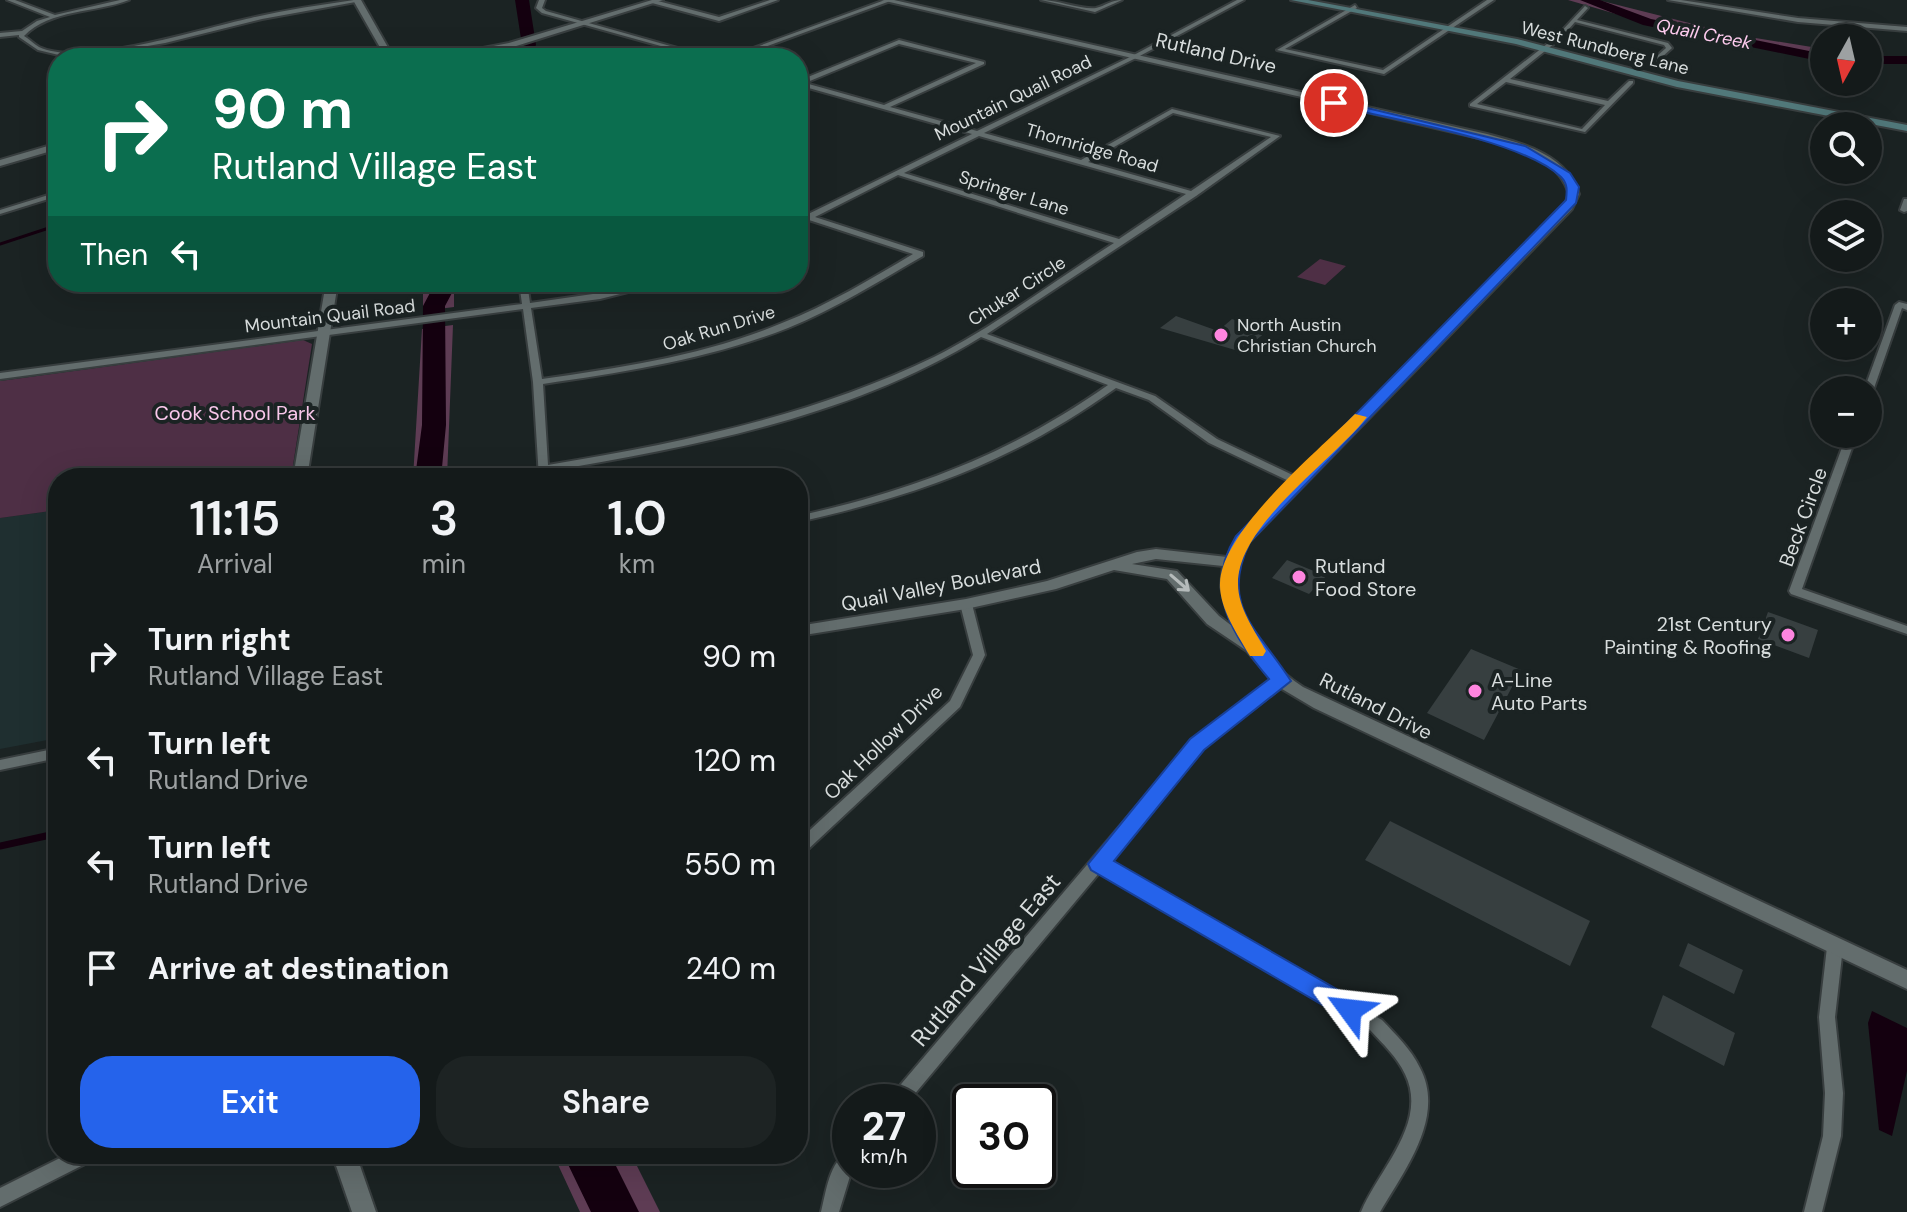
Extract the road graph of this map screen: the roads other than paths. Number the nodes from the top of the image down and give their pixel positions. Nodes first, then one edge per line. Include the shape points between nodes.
1 (10, 0) edge
2 (126, 0) edge
3 (542, 0) edge
4 (775, 0) edge
5 (888, 0) edge
6 (1044, 0) edge
7 (1119, 0) edge
8 (1241, 0) edge
9 (1295, 0) edge
10 (1316, 0) edge
11 (1491, 0) edge
12 (1671, 0) edge
13 (358, 1) edge
14 (657, 1) edge
15 (1585, 8) dead end
16 (1352, 9) junction
17 (57, 17) junction
18 (1576, 21) junction
19 (584, 23) junction
20 (1450, 27) junction
21 (1907, 29) edge
22 (22, 33) junction
23 (0, 35) edge
24 (1545, 46) junction
25 (122, 48) edge
26 (384, 48) edge
27 (493, 48) edge
28 (673, 48) edge
29 (756, 48) edge
30 (48, 51) edge
31 (1134, 57) junction
32 (1650, 65) dead end
33 (808, 79) edge
34 (1503, 79) junction
35 (1631, 82) dead end
36 (808, 86) edge
37 (1611, 104) junction
38 (885, 107) junction
39 (1907, 126) edge
40 (979, 133) junction
41 (48, 149) edge
42 (1083, 162) junction
43 (0, 163) edge
44 (898, 173) junction
45 (1193, 194) junction
46 (48, 197) edge
47 (0, 212) edge
48 (809, 217) joint
49 (1120, 242) junction
50 (331, 292) edge
51 (525, 292) edge
52 (607, 292) edge
53 (527, 306) junction
54 (1907, 307) edge
55 (326, 331) junction
56 (980, 334) junction
57 (0, 376) edge
58 (1873, 376) edge
59 (538, 382) junction
60 (1116, 384) junction
61 (1847, 448) edge
62 (302, 468) edge
63 (544, 468) edge
64 (572, 468) edge
65 (1297, 481) junction
66 (808, 517) edge
67 (1231, 562) junction
68 (1107, 567) junction
69 (966, 604) junction
70 (808, 629) edge
71 (1907, 630) edge
72 (1254, 648) junction
73 (1281, 681) junction
74 (48, 755) edge
75 (0, 765) edge
76 (808, 841) edge
77 (1099, 864) junction
78 (1835, 947) junction
79 (1907, 980) edge
80 (912, 1084) edge
81 (67, 1164) edge
82 (347, 1164) edge
83 (837, 1188) edge
84 (0, 1198) edge
85 (364, 1212) edge
86 (830, 1212) edge
87 (1370, 1212) edge
88 (1813, 1212) edge

1 - 17 street
2 - 17 street
3 - 19 street via 539,8 544,12
4 - 14 street via 719,19
5 - 29 street
5 - 31 street, Rutland Drive
6 - 7 street via 1095,10
8 - 31 street, Mountain Quail Road
9 - 16 main road, West Rundberg Lane
10 - 16 main road, West Rundberg Lane
11 - 20 street
12 - 21 street via 1798,20
13 - 25 street
13 - 26 street
14 - 19 street
15 - 18 street
16 - 20 main road, West Rundberg Lane
16 - 20 street via 1280,50 1384,72
17 - 22 street
18 - 24 street
18 - 32 street via 1666,44 1669,48
19 - 27 street
19 - 28 street
20 - 24 main road, West Rundberg Lane
22 - 23 street
22 - 30 street via 26,44
24 - 34 street
24 - 39 main road, West Rundberg Lane via 1702,86
31 - 40 street, Mountain Quail Road
31 - 65 street, Rutland Drive via 1505,142 1554,165 1573,187 1568,207
33 - 38 street via 899,42 982,63
34 - 37 street
34 - 37 street via 1473,106 1581,131
35 - 37 street
36 - 38 street, Thornridge Road
38 - 40 street, Thornridge Road
40 - 42 street, Thornridge Road
40 - 44 street, Mountain Quail Road
41 - 43 street
42 - 45 street, Thornridge Road
42 - 45 street, Chukar Circle via 1172,111 1277,136
44 - 48 street, Mountain Quail Road
44 - 49 street, Springer Lane
45 - 49 street, Chukar Circle
46 - 47 street
48 - 59 street, Oak Run Drive via 920,254 805,317 739,343 661,363
49 - 56 street, Chukar Circle
50 - 55 street
51 - 53 street
52 - 53 street, Mountain Quail Road
53 - 55 street, Mountain Quail Road
53 - 59 street
54 - 58 street via 1899,305
55 - 57 street, Mountain Quail Road
55 - 62 street
56 - 60 street
56 - 64 street, Chukar Circle via 898,376 796,414
59 - 63 street
60 - 65 street via 1152,398 1213,441
60 - 66 street via 1047,432 986,462 904,493
61 - 71 street, Beck Circle via 1795,591
65 - 67 street, Rutland Drive via 1242,540
67 - 68 street, Quail Valley Boulevard via 1156,554
67 - 72 street, Rutland Drive via 1234,609
68 - 69 street, Quail Valley Boulevard
68 -> 72 street via 1172,575 1213,620
69 - 70 street, Quail Valley Boulevard
69 - 76 street, Oak Hollow Drive via 979,655 955,704
72 - 73 street, Rutland Drive
73 - 77 street, Rutland Village East via 1197,745
73 - 78 street, Rutland Drive via 1379,734
74 - 75 street
77 - 80 street, Rutland Village East
77 - 87 street via 1376,1025 1397,1044 1415,1068 1423,1093 1419,1119
78 - 79 street, Rutland Drive
78 - 88 street via 1827,1017 1832,1136
81 - 84 street
82 - 85 street
83 - 86 street

